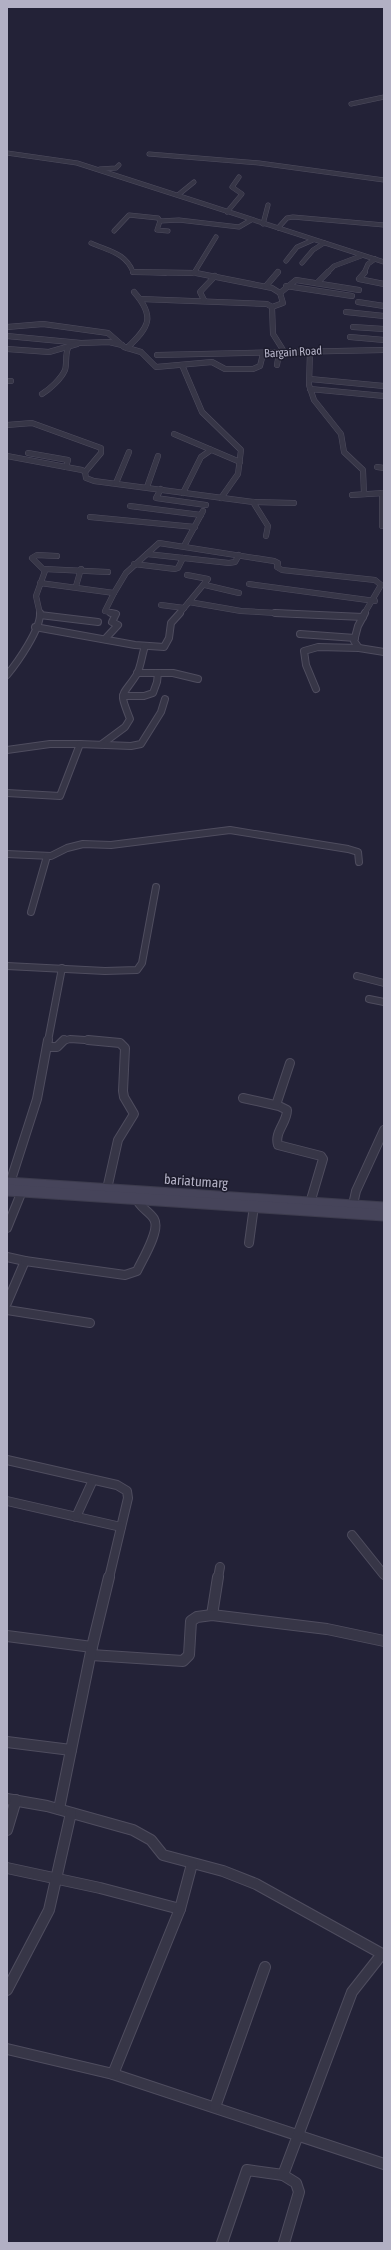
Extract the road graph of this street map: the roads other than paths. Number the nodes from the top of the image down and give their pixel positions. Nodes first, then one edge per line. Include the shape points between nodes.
1 (384, 97) edge
2 (351, 104) dead end
3 (7, 153) edge
4 (150, 154) dead end
5 (119, 165) dead end
6 (98, 170) junction
7 (239, 177) dead end
8 (384, 180) edge
9 (194, 182) dead end
10 (178, 195) junction
11 (268, 205) dead end
12 (227, 212) junction
13 (251, 220) junction
14 (160, 221) junction
15 (263, 224) junction
16 (384, 225) edge
17 (278, 228) junction
18 (114, 231) dead end
19 (168, 231) dead end
20 (216, 237) dead end
21 (313, 240) junction
22 (92, 243) dead end
23 (324, 243) junction
24 (361, 256) junction
25 (375, 259) junction
26 (286, 261) dead end
27 (384, 262) edge
28 (302, 263) dead end
29 (278, 272) dead end
30 (194, 273) junction
31 (215, 276) junction
32 (317, 284) junction
33 (384, 284) edge
34 (266, 286) junction
35 (286, 286) junction
36 (359, 290) dead end
37 (134, 292) dead end
38 (280, 293) junction
39 (352, 296) dead end
40 (141, 299) junction
41 (204, 300) junction
42 (358, 302) dead end
43 (384, 306) edge
44 (272, 307) junction
45 (368, 308) dead end
46 (384, 311) edge
47 (346, 312) dead end
48 (384, 316) edge
49 (7, 327) edge
50 (353, 327) dead end
51 (384, 329) edge
52 (7, 336) edge
53 (350, 337) dead end
54 (384, 340) edge
55 (81, 343) junction
56 (125, 346) junction
57 (68, 348) junction
58 (7, 349) edge
59 (384, 350) edge
60 (310, 351) junction
61 (279, 353) junction
62 (285, 353) junction
63 (263, 354) junction
64 (157, 355) dead end
65 (182, 365) junction
66 (277, 365) dead end
67 (310, 380) junction
68 (384, 386) edge
69 (310, 389) junction
70 (42, 394) dead end
71 (384, 396) edge
72 (7, 425) edge
73 (174, 434) dead end
74 (211, 450) junction
75 (129, 452) dead end
76 (28, 453) dead end
77 (7, 456) edge
78 (158, 456) dead end
79 (240, 462) junction
80 (66, 467) junction
81 (377, 467) dead end
82 (384, 468) edge
83 (85, 472) junction
84 (116, 483) junction
85 (147, 487) junction
86 (161, 489) junction
87 (183, 492) junction
88 (383, 493) edge
89 (352, 494) dead end
90 (364, 494) junction
91 (211, 497) junction
92 (221, 498) junction
93 (254, 502) junction
94 (294, 503) dead end
95 (206, 505) junction
96 (130, 506) dead end
97 (201, 515) junction
98 (90, 517) dead end
99 (382, 526) dead end
100 (195, 527) junction
101 (266, 536) dead end
102 (184, 546) junction
103 (147, 554) junction
104 (239, 555) junction
105 (56, 556) dead end
106 (183, 558) junction
107 (134, 564) junction
108 (44, 569) junction
109 (81, 570) junction
110 (108, 572) dead end
111 (187, 575) dead end
112 (40, 583) junction
113 (249, 584) dead end
114 (205, 585) junction
115 (76, 586) junction
116 (114, 593) junction
117 (239, 593) dead end
118 (375, 601) junction
119 (189, 602) junction
120 (161, 605) dead end
121 (184, 608) junction
122 (40, 614) junction
123 (363, 617) junction
124 (98, 622) dead end
125 (35, 627) junction
126 (300, 634) dead end
127 (355, 638) junction
128 (104, 639) junction
129 (145, 646) junction
130 (359, 648) junction
131 (384, 652) edge
132 (137, 673) junction
133 (158, 673) junction
134 (7, 675) edge
135 (198, 679) dead end
136 (316, 689) dead end
137 (123, 696) junction
138 (165, 699) dead end
139 (80, 744) junction
140 (102, 744) junction
141 (7, 750) edge
142 (7, 793) edge
143 (7, 854) edge
144 (47, 856) junction
145 (359, 862) dead end
146 (156, 887) dead end
147 (31, 912) dead end
148 (7, 966) edge
149 (62, 968) junction
150 (358, 976) dead end
151 (384, 983) edge
152 (369, 999) dead end
153 (384, 1002) edge
154 (47, 1047) junction
155 (290, 1063) dead end
156 (243, 1098) dead end
157 (276, 1105) junction
158 (384, 1130) edge
159 (8, 1185) edge
160 (107, 1189) junction
161 (22, 1191) junction
162 (136, 1198) junction
163 (310, 1203) junction
164 (254, 1206) junction
165 (384, 1208) edge
166 (352, 1209) junction
167 (384, 1215) edge
168 (7, 1228) edge
169 (249, 1243) dead end
170 (7, 1257) edge
171 (25, 1261) junction
172 (7, 1303) edge
173 (7, 1310) edge
174 (90, 1323) dead end
175 (7, 1460) edge
176 (93, 1480) junction
177 (7, 1502) edge
178 (76, 1517) junction
179 (121, 1527) junction
180 (352, 1534) dead end
181 (220, 1568) dead end
182 (384, 1575) edge
183 (212, 1615) junction
184 (7, 1636) edge
185 (384, 1641) edge
186 (92, 1651) junction
187 (7, 1742) edge
188 (71, 1750) junction
189 (12, 1800) edge
190 (59, 1809) junction
191 (71, 1812) junction
192 (7, 1830) edge
193 (192, 1864) junction
194 (7, 1868) edge
195 (56, 1879) junction
196 (180, 1909) junction
197 (383, 1954) edge
198 (265, 1967) dead end
199 (7, 1990) edge
200 (7, 2049) edge
201 (113, 2074) junction
202 (215, 2107) junction
203 (297, 2135) junction
204 (384, 2164) edge
205 (283, 2175) junction
206 (222, 2243) edge
207 (284, 2243) edge

1 - 2 street
3 - 6 street via 73,162
4 - 8 street via 247,162
5 - 6 street via 116,168
6 - 10 street
7 - 12 street via 232,187 242,194
9 - 10 street
10 - 12 street
11 - 15 street
12 - 13 street
13 - 14 street via 234,227 179,220
13 - 15 street
14 - 18 street via 158,218 129,215
14 - 19 street via 157,230
15 - 17 street
16 - 17 street via 287,218
17 - 21 street
20 - 30 street
21 - 23 street
21 - 26 street via 297,247
22 - 30 street via 124,257 133,272
23 - 24 street
23 - 28 street via 313,250
24 - 25 street
24 - 32 street via 334,266
25 - 27 street
25 - 33 street via 368,264 359,278
29 - 34 street
30 - 31 street
31 - 34 street
31 - 41 street via 200,292
32 - 35 street via 296,280
32 - 36 street
34 - 38 street
35 - 38 street
35 - 39 street
37 - 40 street
38 - 44 street via 283,303
40 - 41 street
40 - 56 street via 148,311 148,324
41 - 44 street via 261,303
42 - 43 street
44 - 62 street via 273,334
45 - 46 street
47 - 48 street
49 - 56 street via 21,324 45,325 100,332 112,335
50 - 51 street
52 - 55 street
53 - 54 street
55 - 56 street via 109,342
55 - 57 street
56 - 65 street via 141,352 156,367
57 - 58 street via 40,352
57 - 70 street via 65,356 66,370 49,390
59 - 60 street, Bargain Road
60 - 62 street, Bargain Road
60 - 67 street
61 - 62 street, Bargain Road
61 - 63 street, Bargain Road
61 - 66 street
63 - 64 street, Bargain Road
63 - 65 street via 260,366 253,369 225,369 212,362
65 - 79 street via 202,412 240,447
67 - 68 street
67 - 69 street
69 - 71 street
69 - 90 street via 320,410 341,434 344,452 363,470
72 - 83 street via 32,423 100,448 101,453
73 - 74 street via 192,439
74 - 79 street
74 - 87 street via 201,457
75 - 84 street
76 - 80 street via 68,460
77 - 80 street
78 - 85 street
79 - 92 street via 238,474
80 - 83 street
81 - 82 street
83 - 84 street via 86,478 90,480
84 - 85 street
85 - 86 street
86 - 87 street
86 - 95 street via 156,498
87 - 91 street
88 - 90 street
88 - 99 street
89 - 90 street
91 - 92 street
91 - 95 street
92 - 93 street
93 - 94 street
93 - 101 street via 268,526
95 - 97 street
96 - 97 street
97 - 100 street
98 - 100 street
100 - 102 street
102 - 103 street via 157,544
102 - 104 street
103 - 106 street
103 - 107 street
104 - 106 street via 235,562 229,563
104 - 118 street via 274,560 278,563 277,567 282,570 379,581 381,585
105 - 108 street via 32,557
106 - 107 street via 175,569
107 - 116 street
108 - 109 street
108 - 112 street
109 - 110 street
109 - 115 street
111 - 114 street via 208,578
112 - 115 street
112 - 122 street via 36,596
113 - 118 street
114 - 117 street
114 - 119 street
115 - 116 street
116 - 128 street via 105,611 116,614 112,622 118,625
118 - 123 street
119 - 121 street
119 - 123 street via 242,611
120 - 121 street
121 - 129 street via 170,625 169,638 164,647
122 - 124 street
122 - 125 street
123 - 127 street
125 - 128 street
125 - 134 street via 19,661
126 - 127 street
127 - 130 street via 355,645
128 - 129 street
129 - 132 street
130 - 131 street
130 - 136 street via 318,647 304,651 303,658
132 - 133 street
132 - 137 street
133 - 135 street via 179,673
133 - 137 street via 154,694
137 - 140 street via 122,703 130,719 125,727
138 - 140 street via 141,744
139 - 140 street
139 - 141 street
139 - 142 street via 60,796
143 - 144 street
144 - 145 street via 83,844 111,845 239,830 348,848 358,852
144 - 147 street
146 - 149 street via 141,967 126,971
148 - 149 street
149 - 154 street
150 - 151 street
152 - 153 street
154 - 159 street via 37,1099
154 - 160 street via 57,1047 64,1040 70,1039 120,1043 125,1048 123,1091 134,1114 118,1140
155 - 157 street
156 - 157 street
157 - 163 street via 287,1110 288,1114 277,1137 278,1145 321,1156 323,1159
158 - 166 street via 356,1191
159 - 160 main road, bariatumarg
159 - 161 main road, bariatumarg
160 - 163 main road, bariatumarg
161 - 162 main road, bariatumarg
161 - 168 street
162 - 164 main road, bariatumarg
162 - 171 street via 140,1208 158,1223 137,1271 133,1274
163 - 166 main road, bariatumarg
164 - 166 main road, bariatumarg
164 - 169 street
165 - 166 main road, bariatumarg
166 - 167 main road, bariatumarg
170 - 171 street
171 - 172 street
173 - 174 street
175 - 176 street
176 - 178 street
176 - 179 street via 117,1485 127,1491 128,1498
177 - 178 street
178 - 179 street
179 - 186 street
180 - 182 street
181 - 183 street
183 - 185 street via 326,1629
183 - 186 street via 197,1617 191,1621 188,1655 183,1661
184 - 186 street
186 - 188 street
187 - 188 street
188 - 190 street
189 - 190 street
189 - 192 street
190 - 191 street
191 - 193 street via 133,1830 152,1840 163,1855
191 - 195 street
193 - 196 street
193 - 197 street via 223,1871 256,1884
194 - 195 street
195 - 196 street
195 - 199 street via 45,1922
196 - 201 street
197 - 203 street via 363,1976 346,2004
198 - 202 street
200 - 201 street
201 - 202 street
202 - 203 street
203 - 204 street
203 - 205 street
205 - 206 street via 247,2170
205 - 207 street via 296,2183 299,2192

